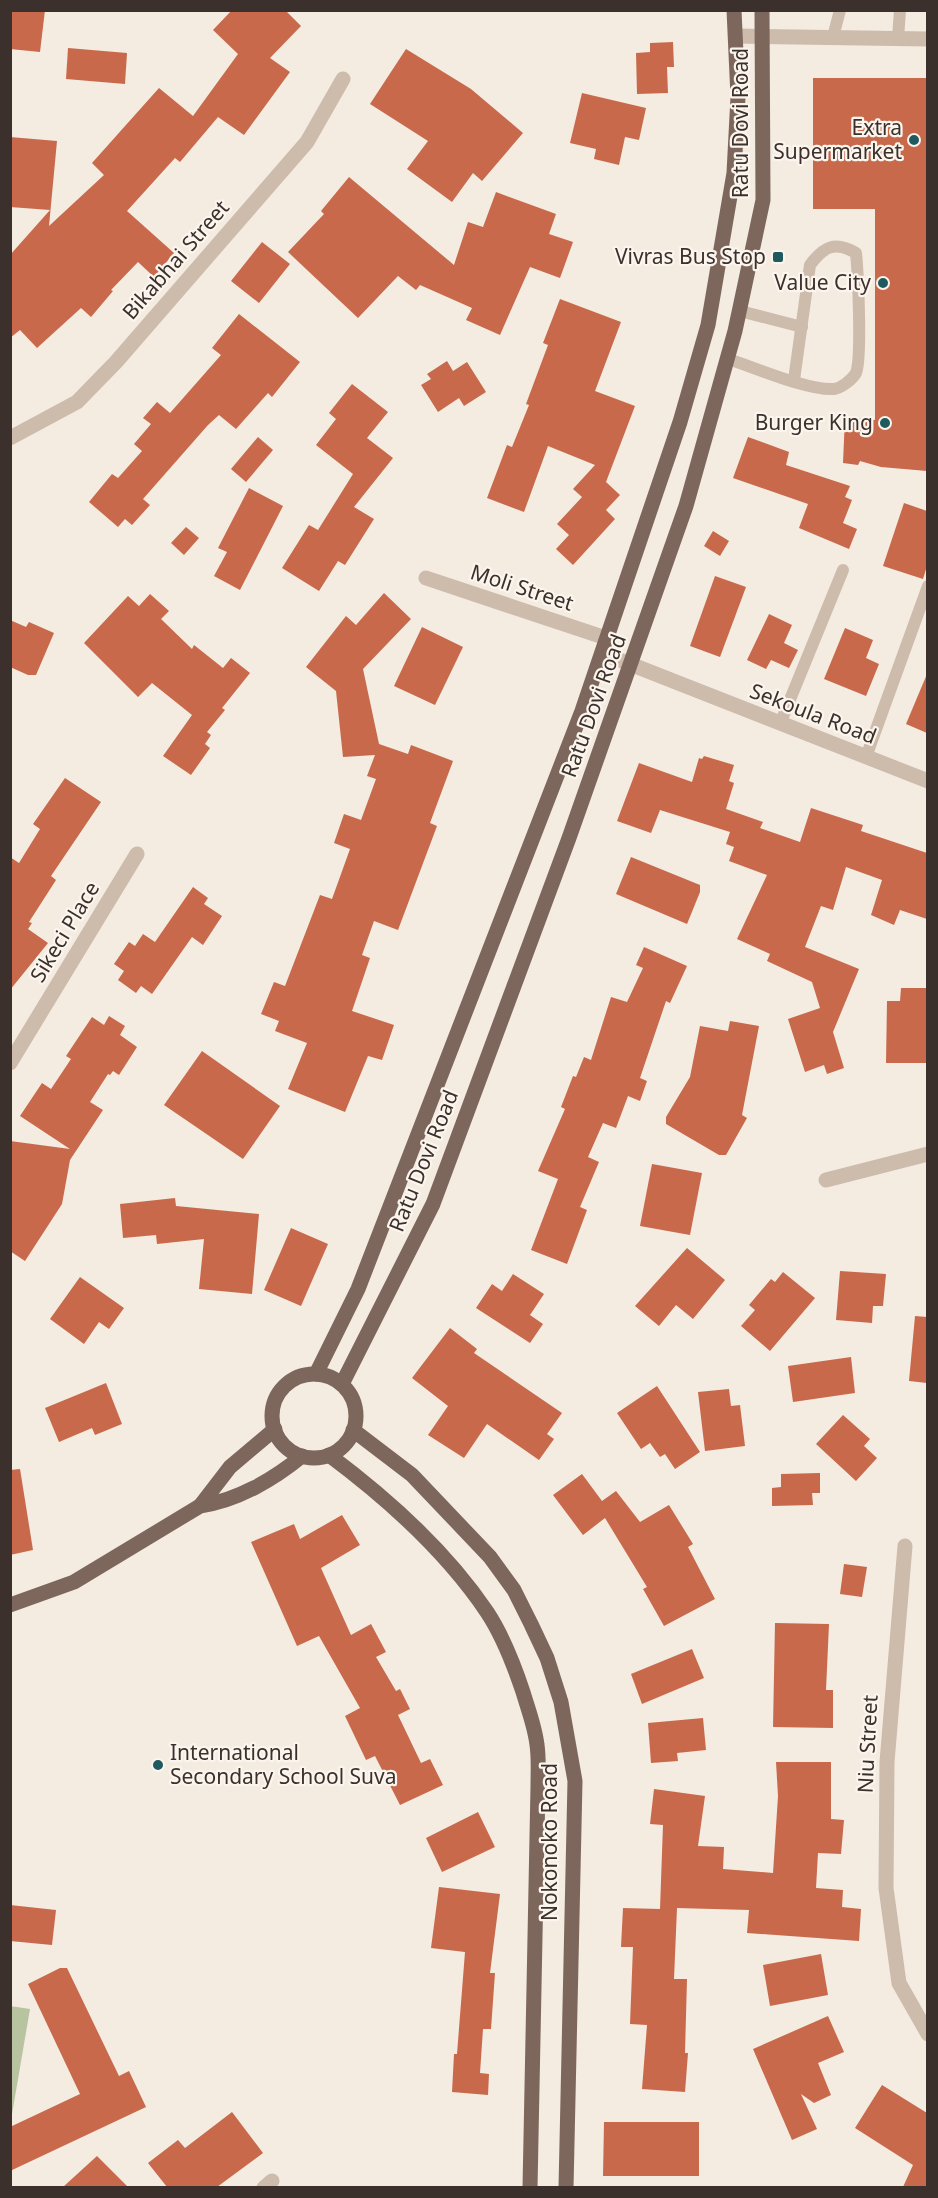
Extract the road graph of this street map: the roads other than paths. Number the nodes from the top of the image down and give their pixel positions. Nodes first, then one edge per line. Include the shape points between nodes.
1 (734, 10) edge
2 (762, 10) edge
3 (840, 10) edge
4 (900, 10) edge
5 (736, 36) junction
6 (762, 36) junction
7 (833, 37) junction
8 (898, 38) junction
9 (927, 39) edge
10 (343, 79) dead end
11 (740, 312) junction
12 (708, 325) junction
13 (802, 327) junction
14 (735, 331) junction
15 (728, 358) junction
16 (794, 380) junction
17 (10, 438) edge
18 (843, 570) dead end
19 (426, 578) dead end
20 (927, 586) edge
21 (606, 638) junction
22 (602, 653) junction
23 (630, 666) junction
24 (780, 724) junction
25 (866, 757) junction
26 (927, 781) edge
27 (138, 854) dead end
28 (10, 1063) edge
29 (927, 1154) edge
30 (826, 1180) dead end
31 (316, 1374) junction
32 (342, 1384) junction
33 (275, 1429) junction
34 (353, 1430) junction
35 (329, 1455) junction
36 (302, 1456) junction
37 (200, 1506) junction
38 (905, 1546) dead end
39 (10, 1605) edge
40 (927, 2034) edge
41 (530, 2187) edge
42 (566, 2187) edge

1 - 5 main road, Ratu Dovi Road
2 - 6 main road, Ratu Dovi Road
3 - 7 lane
4 - 8 lane
5 - 6 street
5 - 12 main road, Ratu Dovi Road via 734,173
6 - 7 street
6 - 11 main road, Ratu Dovi Road via 763,200
7 - 8 street
8 - 9 street
10 - 17 street, Bikabhai Street via 307,142 116,362 77,402
11 - 13 lane
11 - 14 main road, Ratu Dovi Road
12 - 14 main road
12 - 21 main road, Ratu Dovi Road via 680,422
13 - 16 lane
13 - 16 lane via 810,265 819,252 831,245 845,247 856,254 856,373 836,389
14 - 15 main road, Ratu Dovi Road
15 - 16 lane
15 - 23 main road, Ratu Dovi Road via 686,506
18 - 24 lane
19 - 21 street, Moli Street
20 - 25 lane
21 - 22 main road, Ratu Dovi Road
22 - 23 street, Sekoula Road
22 - 31 main road, Ratu Dovi Road via 358,1289
23 - 24 street, Sekoula Road
23 - 32 main road, Ratu Dovi Road via 433,1204
24 - 25 street, Sekoula Road
25 - 26 street, Sekoula Road
27 - 28 street, Sikeci Place
29 - 30 street
31 - 32 main road
31 - 33 main road via 302,1376 281,1391 273,1409
32 - 34 main road via 355,1406
33 - 36 main road via 281,1441
33 - 37 main road via 230,1467
34 - 35 main road via 339,1449
34 - 42 main road, Nokonoko Road via 412,1475 490,1557 527,1615 561,1702 574,1781
35 - 36 main road
35 - 41 main road, Nokonoko Road via 385,1500 465,1583 488,1614 503,1644 531,1716 537,1745 538,1786
36 - 37 main road via 219,1504
37 - 39 main road via 74,1582
38 - 40 street, Niu Street via 887,1762 885,1888 899,1983

